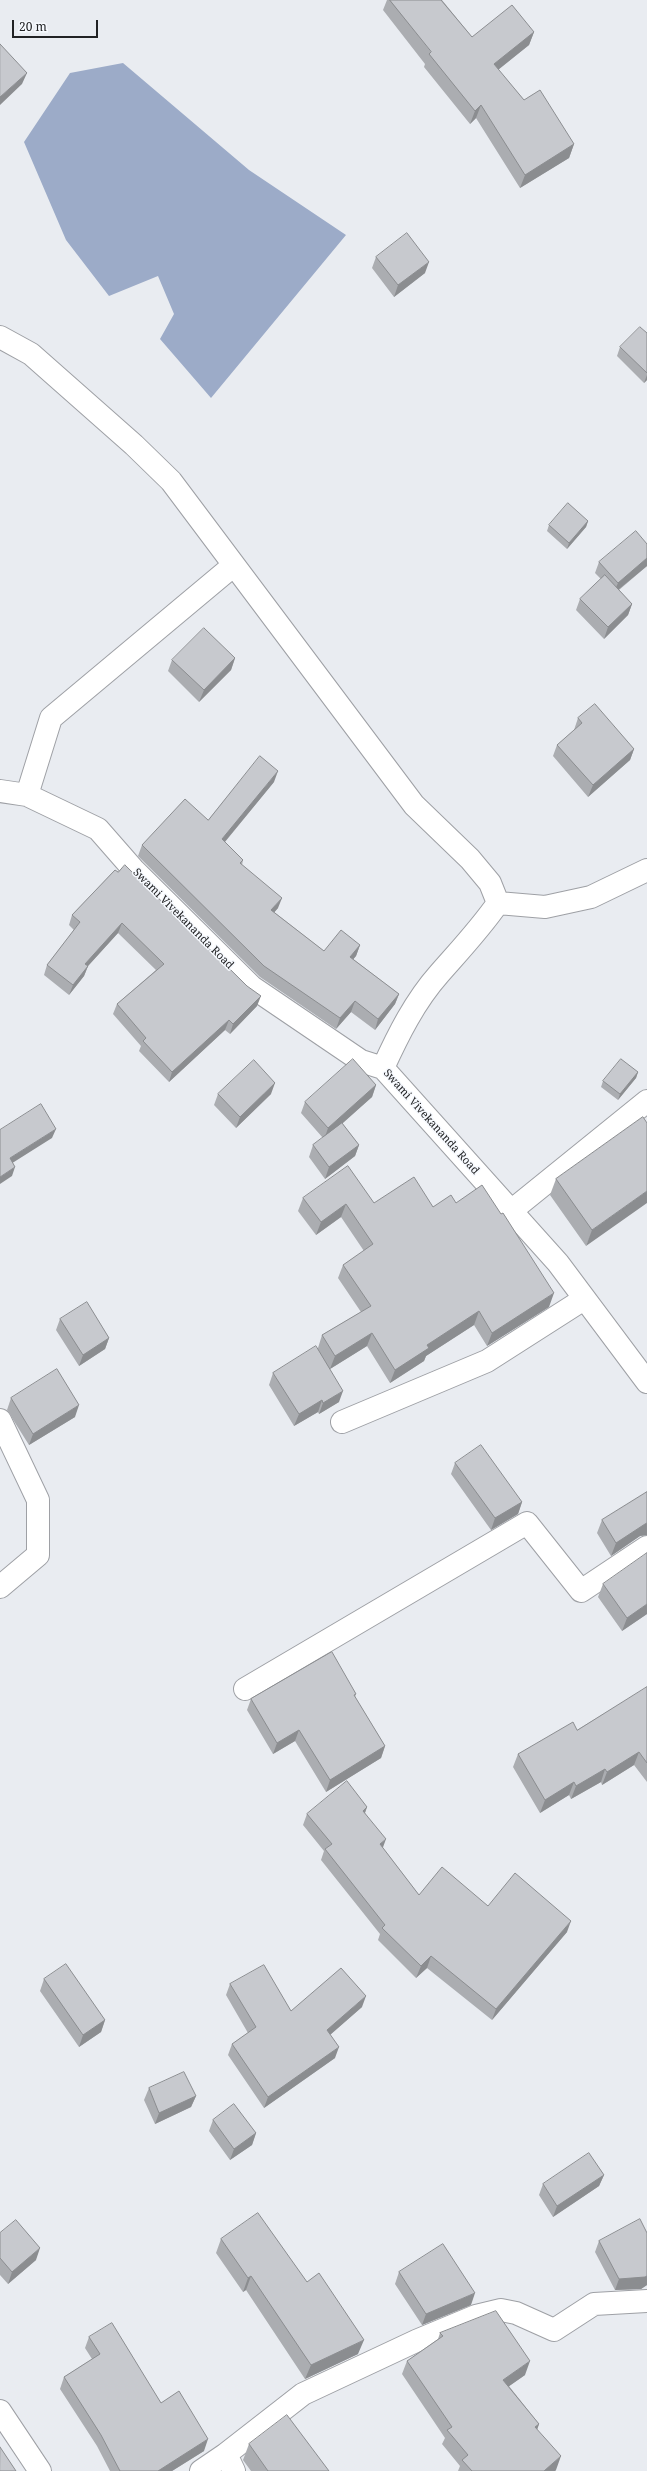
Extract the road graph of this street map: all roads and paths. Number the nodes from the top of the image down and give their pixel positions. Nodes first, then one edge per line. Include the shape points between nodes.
1 (0, 337) edge
2 (234, 565) junction
3 (0, 791) edge
4 (27, 795) junction
5 (647, 870) edge
6 (498, 903) junction
7 (383, 1068) junction
8 (647, 1101) edge
9 (511, 1211) junction
10 (584, 1299) junction
11 (647, 1382) edge
12 (0, 1420) edge
13 (342, 1422) dead end
14 (647, 1547) edge
15 (0, 1587) edge
16 (245, 1690) dead end
17 (647, 2301) edge
18 (0, 2411) edge
19 (6, 2434) edge
20 (230, 2462) edge
21 (40, 2471) edge
22 (201, 2471) edge

1 - 2 street via 31,354 171,481
2 - 4 street via 52,718
2 - 6 street via 414,805 470,859 490,883
3 - 4 street, Swami Vivekananda Road
4 - 7 street, Swami Vivekananda Road via 98,829 133,869 252,987 361,1061
5 - 6 street via 591,897 545,908
6 - 7 street via 481,928 439,974 399,1031
7 - 9 street, Swami Vivekananda Road
8 - 9 street
9 - 10 street, Swami Vivekananda Road via 558,1263
10 - 11 street, Swami Vivekananda Road
10 - 13 street via 487,1361
12 - 15 street via 38,1500 38,1555
14 - 16 street via 581,1591 527,1523
17 - 20 street via 594,2304 554,2330 516,2313 501,2310 476,2316 303,2394
18 - 19 street
19 - 21 street
20 - 22 street

